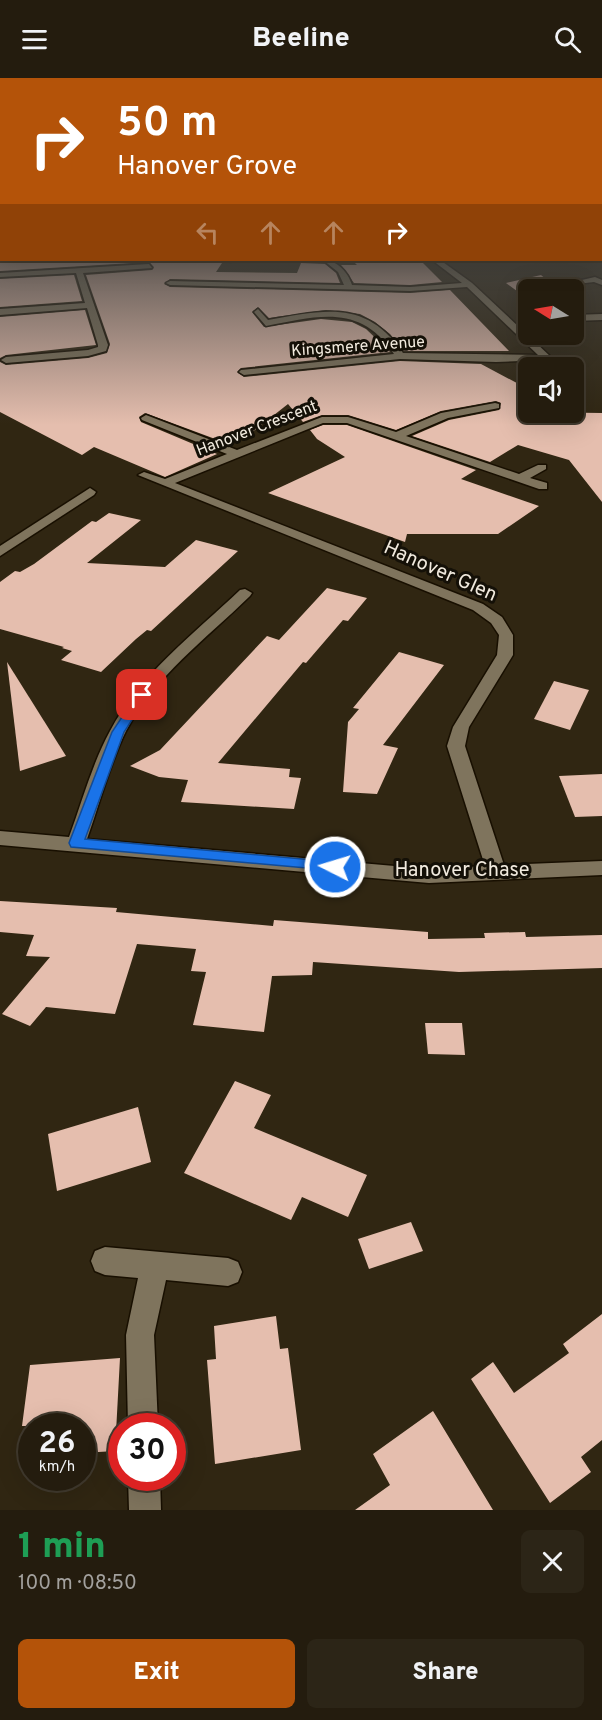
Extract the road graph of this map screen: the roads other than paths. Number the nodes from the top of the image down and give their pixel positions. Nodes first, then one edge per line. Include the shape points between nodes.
1 (84, 291) edge
2 (475, 291) edge
3 (88, 305) junction
4 (0, 312) edge
5 (258, 312) dead end
6 (602, 317) edge
7 (584, 318) edge
8 (400, 356) junction
9 (6, 360) dead end
10 (244, 372) dead end
11 (495, 406) dead end
12 (477, 408) junction
13 (146, 418) dead end
14 (491, 421) dead end
15 (397, 436) junction
16 (236, 454) junction
17 (542, 467) dead end
18 (144, 475) dead end
19 (521, 478) junction
20 (165, 483) junction
21 (543, 486) dead end
22 (90, 492) dead end
23 (0, 552) edge
24 (245, 593) dead end
25 (0, 838) edge
26 (76, 843) junction
27 (602, 868) edge
28 (497, 873) junction
29 (105, 1261) dead end
30 (155, 1265) junction
31 (228, 1272) dead end
32 (143, 1413) edge
33 (144, 1491) edge
34 (145, 1510) edge

1 - 3 street
2 - 8 street, Kingsmere Avenue via 513,321 546,357
3 - 4 street
3 - 9 street via 103,349
5 - 8 street via 266,323 355,314 385,334
6 - 7 street
8 - 10 street, Kingsmere Avenue
11 - 12 street
12 - 14 street
12 - 15 street via 431,418
13 - 16 street
15 - 16 street, Hanover Crescent via 348,420 322,420
15 - 19 street, Hanover Crescent
16 - 20 street, Hanover Crescent
17 - 19 street
18 - 20 street, Hanover Glen
19 - 21 street, Hanover Crescent
20 - 28 street, Hanover Glen via 478,607 497,620 506,635 505,655 461,727 456,746
22 - 23 street
24 - 26 street via 134,706 118,732
25 - 26 street, Hanover Chase
26 - 28 street, Hanover Chase via 429,876
27 - 28 street, Hanover Chase
29 - 30 street
30 - 31 street
30 - 32 street via 140,1335
33 - 34 street

